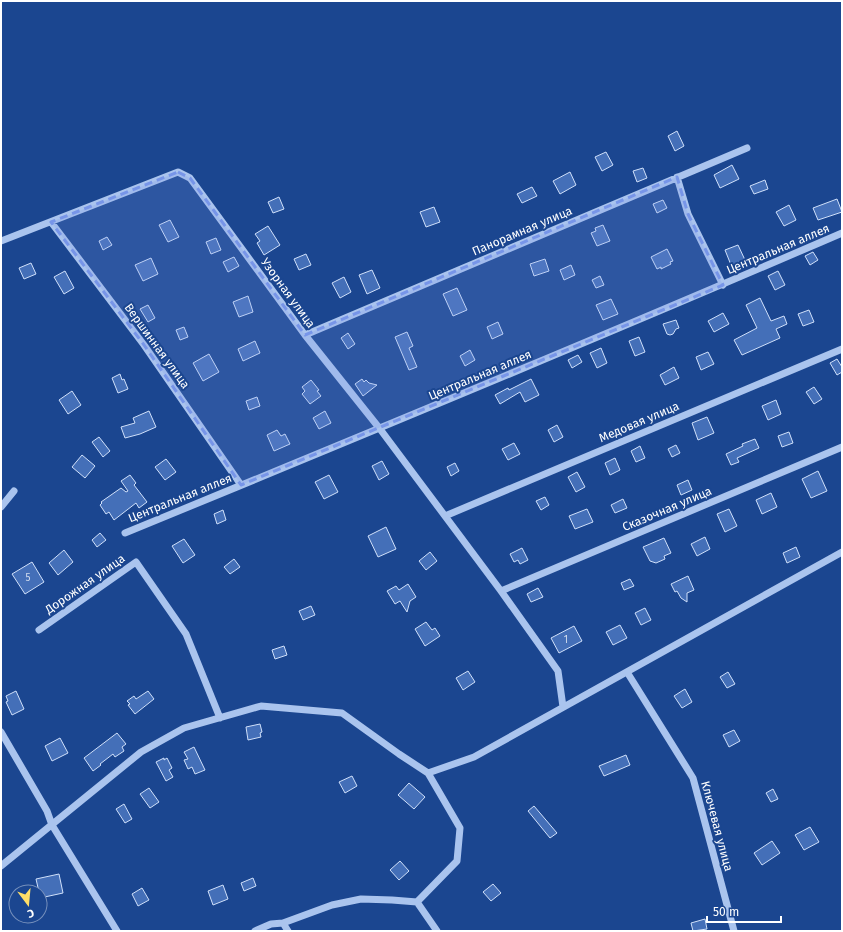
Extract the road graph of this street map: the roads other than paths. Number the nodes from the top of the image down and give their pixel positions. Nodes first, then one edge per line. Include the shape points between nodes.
1 (747, 148) dead end
2 (677, 177) junction
3 (51, 222) junction
4 (842, 233) edge
5 (1, 241) edge
6 (723, 285) junction
7 (305, 335) junction
8 (842, 349) edge
9 (380, 429) junction
10 (842, 447) edge
11 (241, 486) junction
12 (14, 491) dead end
13 (1, 507) edge
14 (445, 516) junction
15 (125, 533) dead end
16 (842, 552) edge
17 (502, 591) junction
18 (39, 630) dead end
19 (627, 672) junction
20 (563, 707) junction
21 (220, 718) junction
22 (1, 732) edge
23 (428, 773) junction
24 (52, 825) junction
25 (1, 866) edge
26 (417, 902) junction
27 (283, 923) junction
28 (117, 931) edge
29 (255, 931) edge
30 (288, 931) edge
31 (437, 931) edge
32 (734, 931) edge

1 - 2 street, Панорамная улица
2 - 6 street via 688,214
2 - 7 street, Панорамная улица
3 - 5 street
3 - 7 street, Узорная улица via 178,172 190,178
3 - 11 street, Вершинная улица via 144,345
4 - 6 street, Центральная аллея
6 - 9 street, Центральная аллея
7 - 9 street, Узорная улица
8 - 14 street, Медовая улица
9 - 11 street, Центральная аллея
9 - 14 street, Узорная улица
10 - 17 street, Сказочная улица
11 - 15 street, Центральная аллея
12 - 13 street
14 - 17 street, Узорная улица
16 - 19 street
17 - 20 street, Узорная улица via 558,671
18 - 21 street, Дорожная улица via 136,562 186,634
19 - 20 street
19 - 32 street, Ключевая улица via 692,778
20 - 23 street via 474,757
21 - 23 street via 261,706 342,713
21 - 24 street via 184,728 141,752
22 - 24 street via 47,811
23 - 26 street via 460,828 456,861
24 - 25 street
24 - 28 street
26 - 27 street via 361,900 332,905
26 - 31 street
27 - 29 street via 272,924
27 - 30 street

